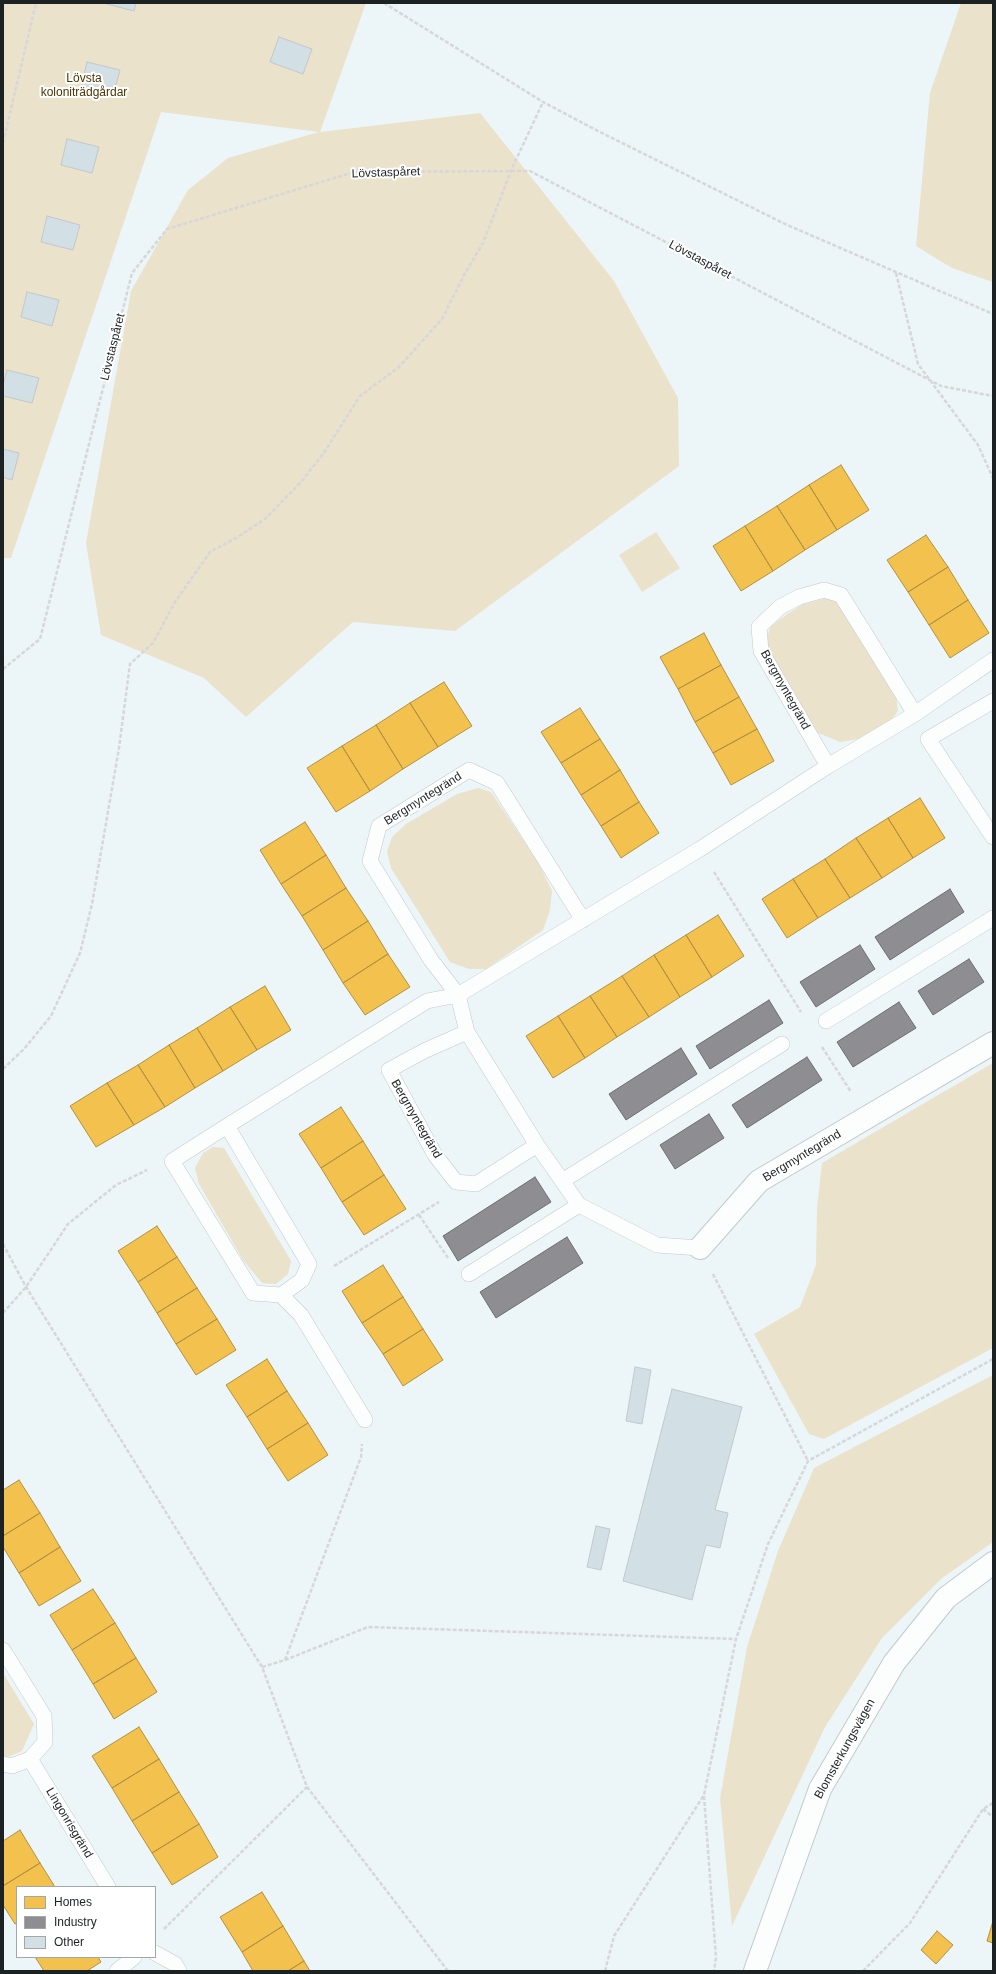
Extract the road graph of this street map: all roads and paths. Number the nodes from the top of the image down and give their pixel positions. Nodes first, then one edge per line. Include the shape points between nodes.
1 (36, 3) edge
2 (384, 3) edge
3 (543, 102) junction
4 (3, 143) edge
5 (511, 172) junction
6 (896, 272) junction
7 (993, 314) edge
8 (929, 380) junction
9 (993, 396) edge
10 (993, 478) edge
11 (993, 660) edge
12 (3, 669) edge
13 (993, 701) edge
14 (915, 714) junction
15 (828, 766) junction
16 (991, 829) edge
17 (700, 849) junction
18 (993, 918) edge
19 (583, 920) junction
20 (458, 995) junction
21 (803, 1016) dead end
22 (826, 1021) dead end
23 (467, 1032) junction
24 (819, 1042) dead end
25 (993, 1043) edge
26 (782, 1044) dead end
27 (3, 1069) edge
28 (867, 1118) junction
29 (227, 1126) junction
30 (537, 1146) junction
31 (172, 1161) junction
32 (562, 1181) junction
33 (456, 1182) junction
34 (579, 1205) junction
35 (419, 1215) junction
36 (3, 1244) edge
37 (700, 1248) junction
38 (309, 1264) junction
39 (469, 1274) joint
40 (26, 1287) junction
41 (281, 1295) junction
42 (3, 1313) edge
43 (993, 1359) edge
44 (365, 1420) joint
45 (808, 1461) junction
46 (993, 1564) edge
47 (736, 1639) junction
48 (3, 1650) edge
49 (285, 1660) junction
50 (262, 1667) junction
51 (30, 1759) junction
52 (3, 1764) edge
53 (307, 1787) junction
54 (704, 1795) junction
55 (993, 1803) edge
56 (983, 1809) junction
57 (993, 1817) edge
58 (107, 1886) edge
59 (161, 1932) dead end
60 (156, 1954) edge
61 (133, 1958) edge
62 (117, 1971) edge
63 (179, 1971) edge
64 (448, 1971) edge
65 (605, 1971) edge
66 (714, 1971) edge
67 (755, 1971) edge
68 (863, 1971) edge

1 - 4 path
2 - 3 path
3 - 5 path
3 - 6 path via 785,224
5 - 8 path, Lövstaspåret via 530,171
5 - 12 path, Lövstaspåret via 354,172 167,229 132,273 40,639
5 - 27 path via 483,244 470,263 442,319 399,367 360,396 323,454 265,520 210,552 175,602 154,644 130,664 119,748 92,904 80,953 51,1016 24,1049
6 - 7 path
6 - 8 path via 918,364
8 - 9 path, Lövstaspåret via 941,386
8 - 10 path via 978,445
11 - 14 lane
13 - 16 lane via 928,739
14 - 15 lane
14 - 15 lane, Bergmyntegränd via 841,595 824,590 799,597 780,607 759,627 761,650
15 - 17 lane
17 - 19 lane
17 - 21 path
18 - 22 lane
19 - 20 lane
19 - 20 lane, Bergmyntegränd via 497,783 469,770 379,826 370,861 431,960
20 - 23 lane, Bergmyntegränd
20 - 29 lane via 426,1001
23 - 30 lane, Bergmyntegränd
23 - 33 lane, Bergmyntegränd via 389,1070 435,1155
24 - 28 path
25 - 28 street, Bergmyntegränd
26 - 32 lane
28 - 37 street, Bergmyntegränd via 759,1181
29 - 31 lane
29 - 38 lane
30 - 32 lane, Bergmyntegränd
30 - 33 lane via 476,1184
31 - 40 path via 116,1185 68,1224
31 - 41 lane via 253,1293
32 - 34 lane, Bergmyntegränd
33 - 35 path via 444,1199
34 - 37 lane, Bergmyntegränd via 657,1245
34 - 39 lane
35 - 38 path via 328,1269
35 - 39 path via 459,1273
36 - 40 path
37 - 45 path
38 - 41 lane via 302,1280
40 - 42 path
40 - 50 path
41 - 44 lane via 301,1316
43 - 45 path
44 - 49 path via 361,1457
45 - 47 path via 768,1544
46 - 67 street, Blomsterkungsvägen via 946,1598 894,1663 820,1789
47 - 49 path via 368,1627
47 - 54 path
48 - 51 lane via 44,1716 46,1742
49 - 50 path
50 - 53 path
51 - 52 lane via 12,1766
51 - 58 lane, Lingonrisgränd
53 - 59 path
53 - 64 path
54 - 65 path via 614,1936
54 - 66 path via 716,1958
55 - 56 path
56 - 57 path
56 - 68 path via 910,1923
60 - 63 lane via 175,1964
61 - 62 lane

